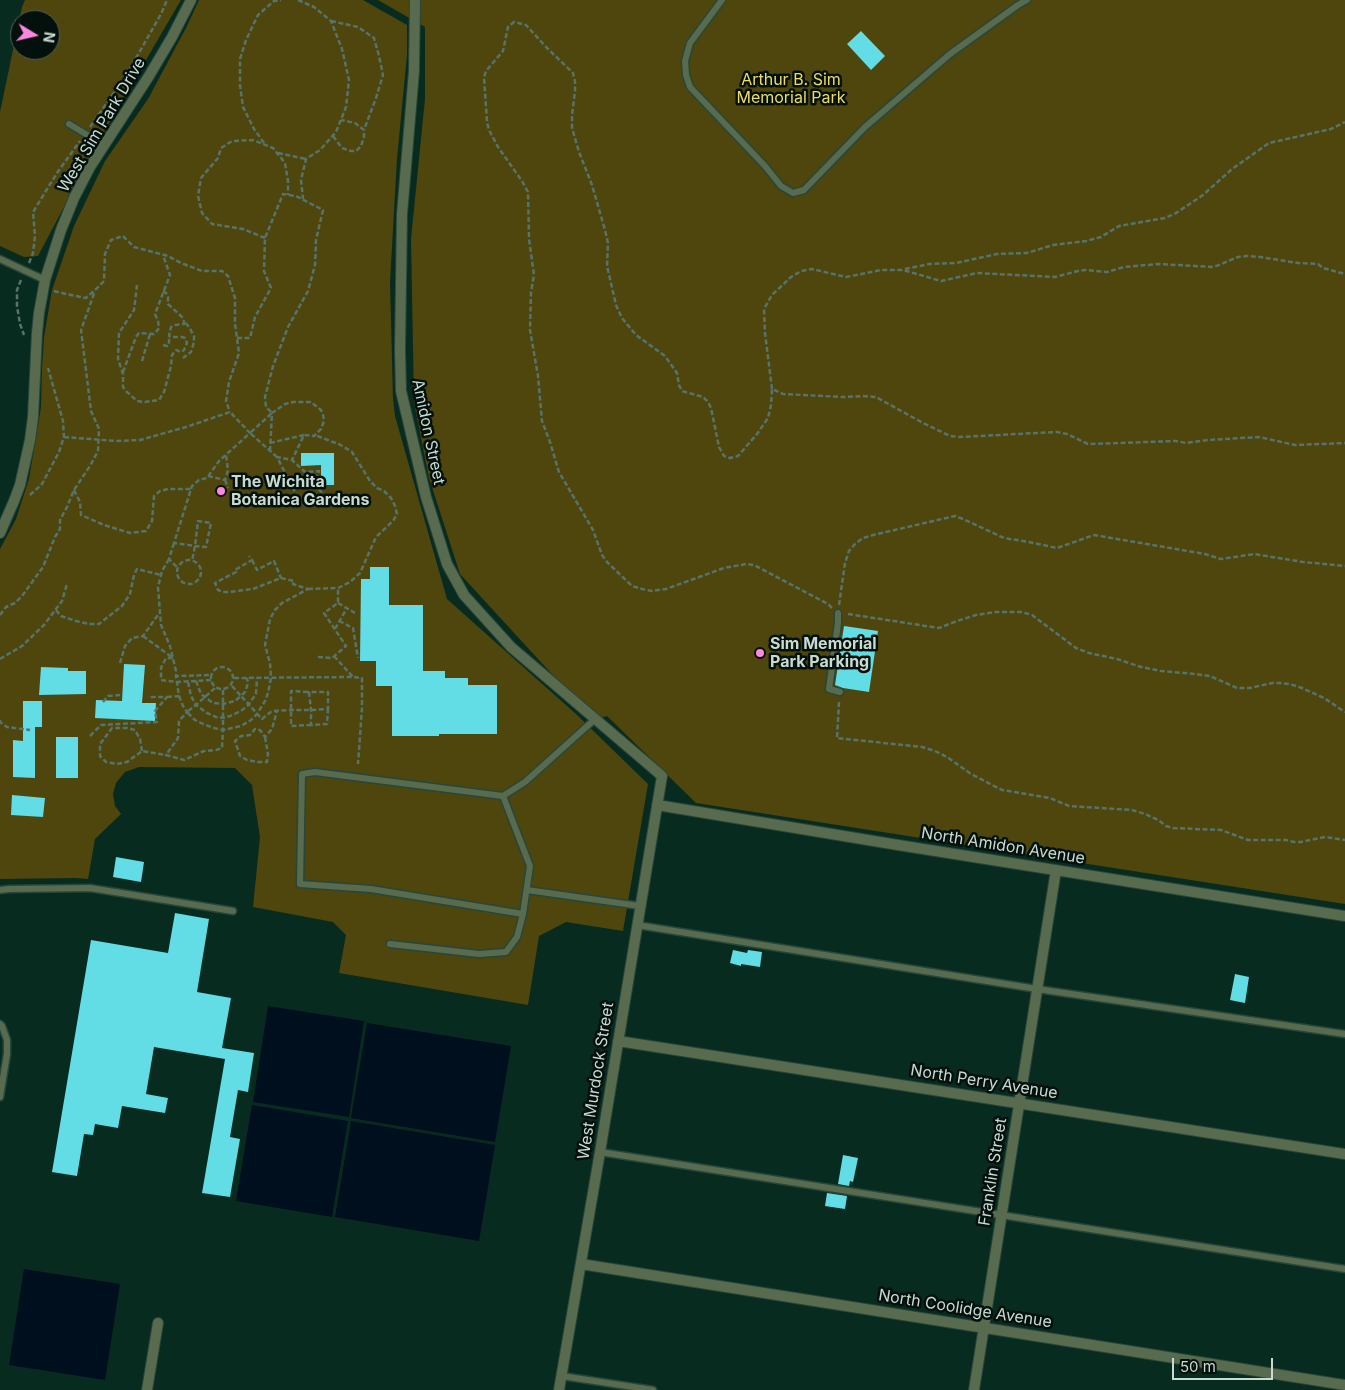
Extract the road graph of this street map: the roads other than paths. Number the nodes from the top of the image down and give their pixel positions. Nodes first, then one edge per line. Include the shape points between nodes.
1 (191, 0) edge
2 (416, 0) edge
3 (722, 0) edge
4 (1028, 0) edge
5 (69, 124) dead end
6 (104, 145) junction
7 (0, 259) edge
8 (45, 280) junction
9 (0, 533) edge
10 (838, 613) road end
11 (840, 692) road end
12 (594, 720) junction
13 (662, 776) joint
14 (503, 796) junction
15 (657, 805) junction
16 (1056, 870) junction
17 (0, 890) edge
18 (527, 890) junction
19 (640, 906) junction
20 (233, 911) dead end
21 (524, 914) junction
22 (1345, 916) edge
23 (637, 925) junction
24 (390, 944) dead end
25 (1038, 989) junction
26 (0, 1024) edge
27 (1345, 1034) edge
28 (618, 1041) junction
29 (0, 1097) edge
30 (1019, 1103) junction
31 (600, 1152) junction
32 (1345, 1154) edge
33 (1001, 1215) junction
34 (581, 1264) junction
35 (1345, 1269) edge
36 (158, 1322) dead end
37 (984, 1327) junction
38 (562, 1376) junction
39 (1345, 1385) edge
40 (147, 1390) edge
41 (560, 1390) edge
42 (654, 1390) edge
43 (974, 1390) edge

1 - 6 street, West Sim Park Drive via 150,76
2 - 12 street, Amidon Street via 414,71 402,214 400,350 401,391 426,497 447,564 464,596 511,647
3 - 4 lane via 690,43 685,60 690,87 781,186 793,193 812,184 865,127 950,54
5 - 6 lane
6 - 8 street, West Sim Park Drive via 74,198
7 - 8 lane
8 - 9 street, West Sim Park Drive via 37,336 30,440 20,485
10 - 11 lane via 829,689
12 - 13 street, Amidon Street
12 - 14 lane via 525,782
13 - 15 street, West Murdock Street
14 - 18 lane via 530,866
14 - 21 lane via 315,772 302,774 300,884 371,889
15 - 16 street, North Amidon Avenue
15 - 19 street, West Murdock Street
16 - 22 street, North Amidon Avenue
16 - 25 street, Franklin Street
17 - 20 lane via 90,888
18 - 19 lane
18 - 21 lane
19 - 23 street, West Murdock Street
21 - 24 lane via 517,937 506,952 479,954
23 - 25 lane
23 - 28 street, West Murdock Street
25 - 27 lane
25 - 30 street, Franklin Street
26 - 29 lane via 7,1040 7,1054
28 - 30 street, North Perry Avenue
28 - 31 street, West Murdock Street
30 - 32 street, North Perry Avenue
30 - 33 street, Franklin Street
31 - 33 lane
31 - 34 street, West Murdock Street
33 - 35 lane
33 - 37 street, Franklin Street
34 - 37 street, North Coolidge Avenue
34 - 38 street, West Murdock Street
36 - 40 street
37 - 39 street, North Coolidge Avenue
37 - 43 street, Franklin Street
38 - 41 street, West Murdock Street
38 - 42 lane

